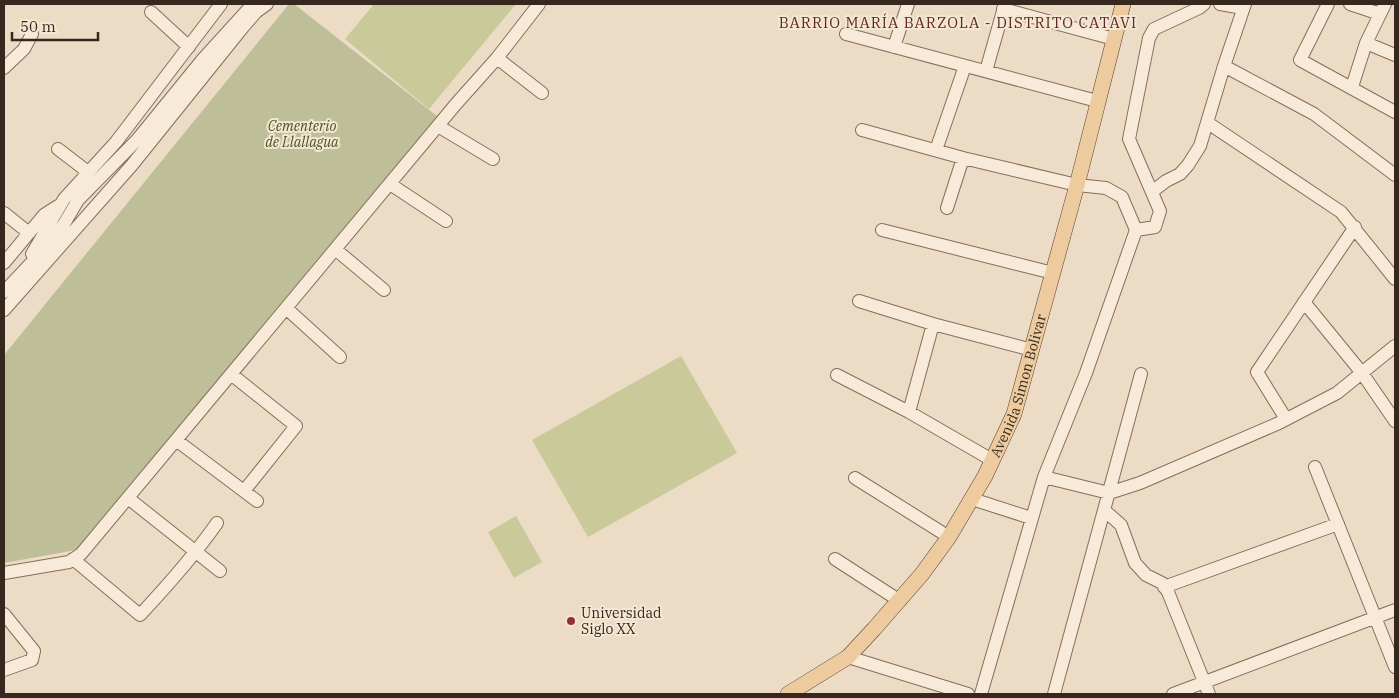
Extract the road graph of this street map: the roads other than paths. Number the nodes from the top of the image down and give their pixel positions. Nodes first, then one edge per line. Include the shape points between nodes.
1 (221, 4) edge
2 (253, 4) edge
3 (267, 4) edge
4 (539, 4) edge
5 (908, 4) edge
6 (1123, 4) edge
7 (1204, 4) edge
8 (1220, 4) edge
9 (1328, 4) edge
10 (1350, 4) edge
11 (1004, 6) edge
12 (1244, 6) edge
13 (1383, 9) edge
14 (151, 12) dead end
15 (32, 34) dead end
16 (846, 34) dead end
17 (1114, 39) junction
18 (1366, 43) junction
19 (189, 46) junction
20 (894, 47) junction
21 (1395, 55) edge
22 (498, 58) junction
23 (965, 66) junction
24 (1224, 66) junction
25 (4, 68) edge
26 (986, 71) junction
27 (1352, 87) junction
28 (542, 93) dead end
29 (1097, 101) junction
30 (1395, 112) edge
31 (1208, 124) junction
32 (438, 126) junction
33 (862, 130) dead end
34 (58, 149) dead end
35 (936, 150) junction
36 (963, 158) junction
37 (494, 159) dead end
38 (88, 172) junction
39 (1395, 175) edge
40 (390, 184) junction
41 (1077, 185) junction
42 (1153, 191) junction
43 (60, 205) junction
44 (947, 208) dead end
45 (4, 213) edge
46 (446, 221) dead end
47 (1355, 227) junction
48 (882, 230) dead end
49 (1136, 230) junction
50 (29, 233) junction
51 (335, 249) junction
52 (4, 263) edge
53 (1053, 273) junction
54 (19, 276) junction
55 (1395, 279) edge
56 (384, 290) dead end
57 (4, 292) edge
58 (859, 301) dead end
59 (1304, 302) junction
60 (286, 308) junction
61 (4, 310) edge
62 (933, 324) junction
63 (1395, 346) edge
64 (1032, 350) junction
65 (340, 357) dead end
66 (1362, 373) junction
67 (231, 374) junction
68 (1141, 374) dead end
69 (837, 375) dead end
70 (909, 412) junction
71 (1286, 419) junction
72 (1395, 421) edge
73 (176, 440) junction
74 (992, 460) junction
75 (1315, 467) dead end
76 (1044, 477) junction
77 (855, 478) dead end
78 (244, 491) junction
79 (1109, 493) junction
80 (128, 498) junction
81 (972, 499) junction
82 (257, 501) dead end
83 (1104, 510) junction
84 (1031, 518) junction
85 (217, 523) dead end
86 (1338, 524) junction
87 (949, 537) junction
88 (196, 552) junction
89 (73, 559) junction
90 (835, 559) dead end
91 (220, 571) dead end
92 (4, 573) edge
93 (1164, 587) junction
94 (900, 601) junction
95 (1395, 610) edge
96 (4, 614) edge
97 (1376, 617) junction
98 (848, 657) junction
99 (1395, 666) edge
100 (4, 670) edge
101 (1207, 688) edge
102 (788, 694) edge
103 (968, 694) edge
104 (981, 694) edge
105 (1054, 694) edge
106 (1173, 694) edge

1 - 19 street
2 - 54 street via 137,140 78,200 64,224
3 - 61 street via 243,27 132,165
4 - 22 street
5 - 20 street
6 - 17 main road, Avenida Simon Bolivar
7 - 42 street via 1154,29 1149,38 1129,139
8 - 12 street
9 - 27 street via 1300,60
10 - 13 street
11 - 17 street
11 - 26 street
12 - 24 street
13 - 18 street
14 - 19 street
15 - 25 street via 24,49
16 - 20 street
17 - 29 main road, Avenida Simon Bolivar
18 - 21 street
18 - 27 street
19 - 38 street via 116,142
20 - 23 street
22 - 28 street
22 - 32 street
23 - 26 street
23 - 35 street
24 - 31 street
24 - 39 street via 1314,114
26 - 29 street
27 - 30 street
29 - 41 main road, Avenida Simon Bolivar
31 - 42 street via 1188,165
31 - 47 street via 1341,212
32 - 37 street
32 - 40 street
33 - 35 street
34 - 38 street
35 - 36 street
36 - 41 street
36 - 44 street
38 - 43 street
40 - 46 street
40 - 51 street
41 - 49 street via 1106,188 1122,197
41 - 53 main road, Avenida Simon Bolivar
42 - 49 street via 1160,211 1155,227
43 - 50 street via 44,215
43 - 54 street
45 - 50 street
47 - 55 street
47 - 59 street
48 - 53 street
49 - 76 street via 1086,373
50 - 52 street
51 - 56 street
51 - 60 street
53 - 64 main road, Avenida Simon Bolivar
54 - 57 street
58 - 62 street
59 - 66 street
59 - 71 street via 1257,372
60 - 65 street
60 - 67 street
62 - 64 street
62 - 70 street
63 - 66 street
64 - 74 main road, Avenida Simon Bolivar via 1014,414
66 - 71 street via 1337,393
66 - 72 street
67 - 73 street
67 - 78 street via 296,426
68 - 79 street
69 - 70 street
70 - 74 street
71 - 79 street via 1140,483
73 - 78 street
73 - 80 street
74 - 81 main road, Avenida Simon Bolivar
75 - 86 street
76 - 79 street
76 - 84 street
77 - 87 street
78 - 82 street
79 - 83 street
80 - 88 street
80 - 89 street via 81,554
81 - 84 street
81 - 87 main road, Avenida Simon Bolivar
83 - 93 street via 1121,525 1135,563
83 - 105 street
84 - 104 street
85 - 88 street
86 - 93 street
86 - 97 street
87 - 94 main road, Avenida Simon Bolivar
88 - 89 street via 140,615
88 - 91 street
89 - 92 street
90 - 94 street
93 - 101 street
94 - 98 main road, Avenida Simon Bolivar
95 - 97 street
96 - 100 street via 34,651 32,660
97 - 99 street
97 - 101 street
98 - 102 main road, Avenida Simon Bolivar
98 - 103 street
101 - 106 street

